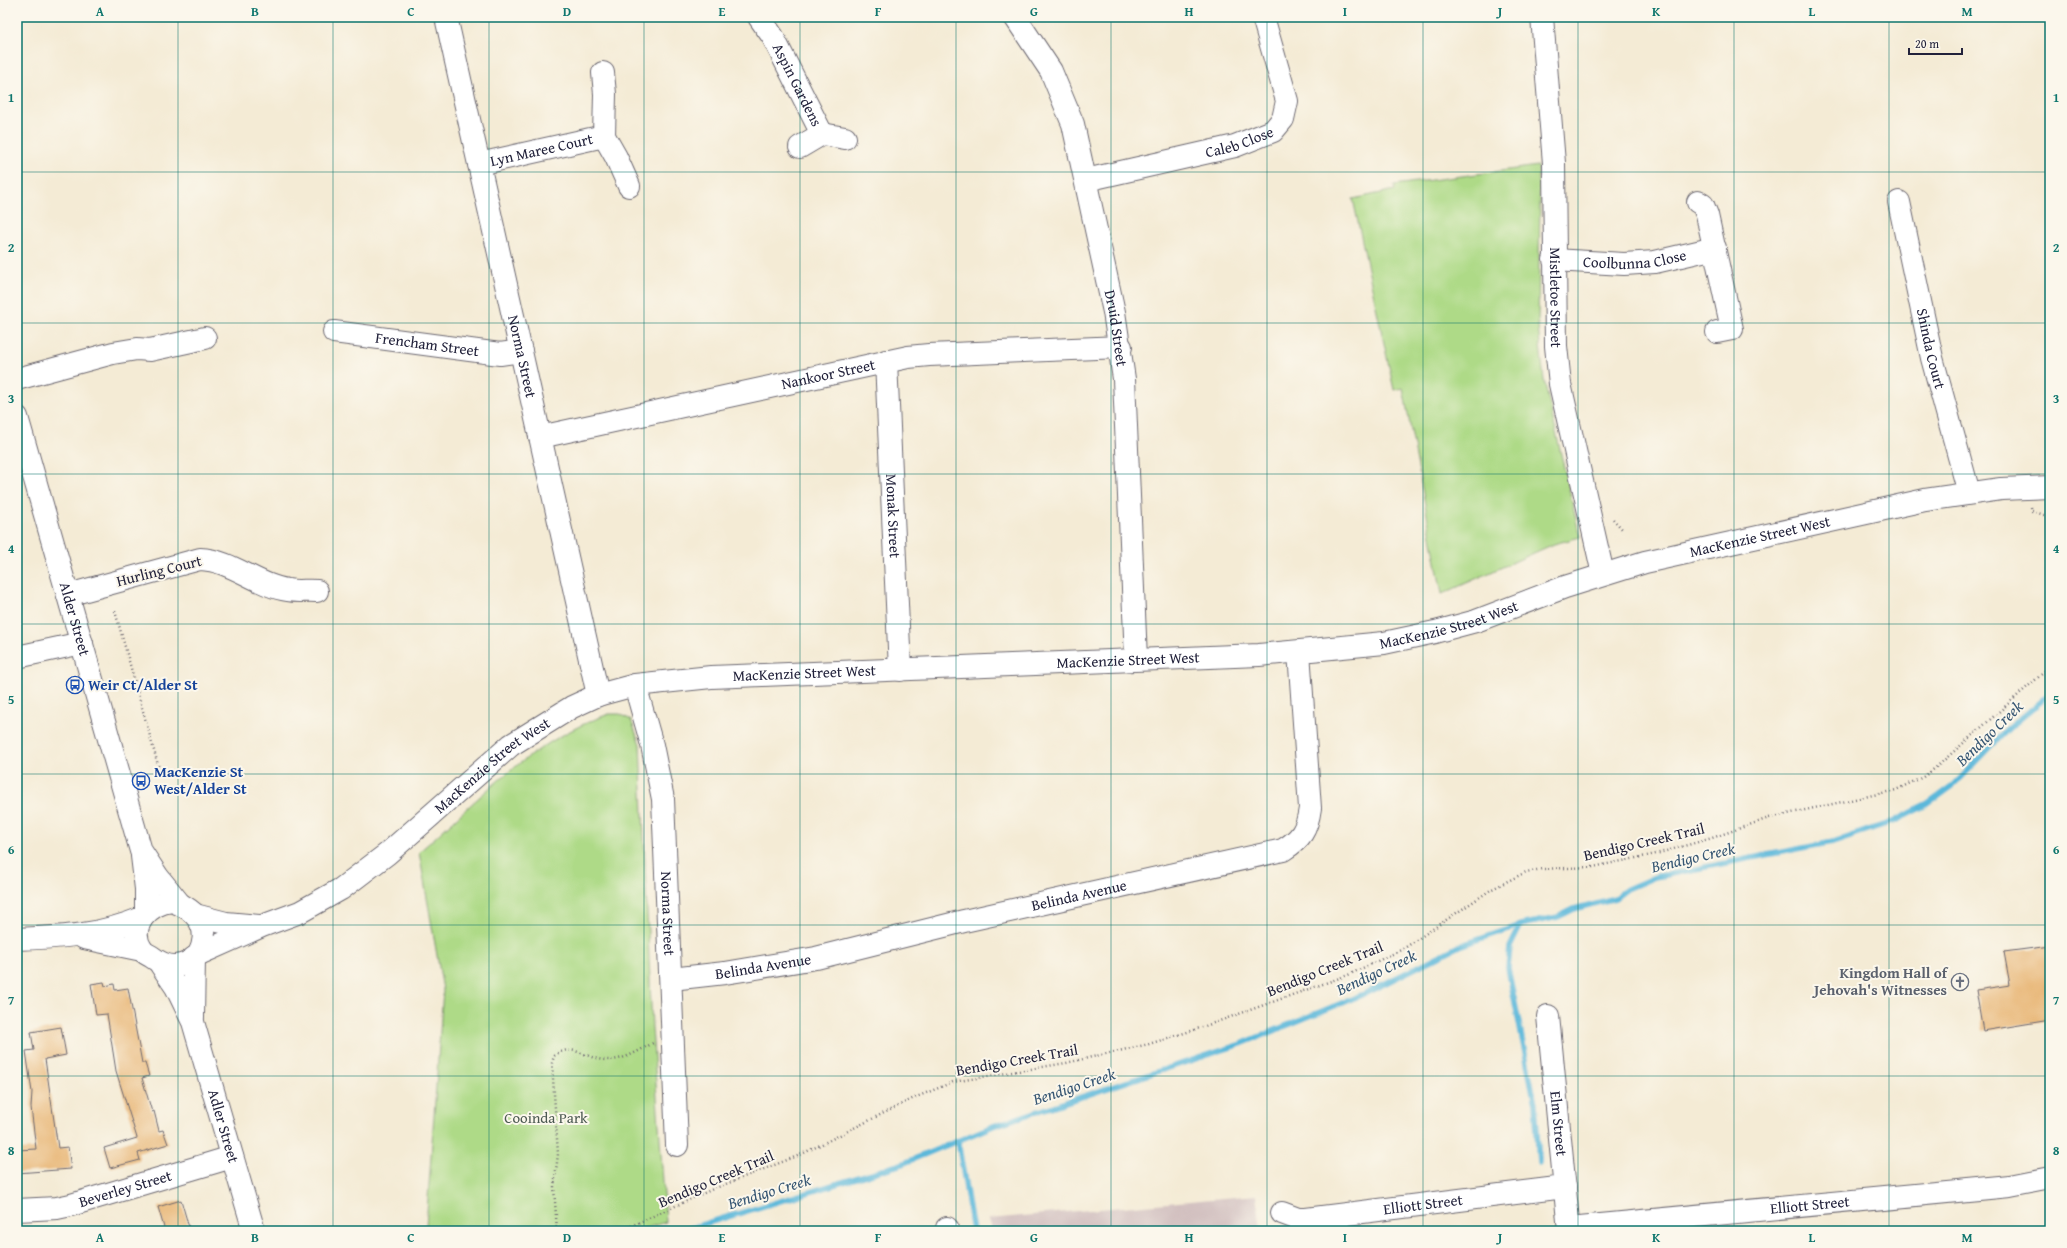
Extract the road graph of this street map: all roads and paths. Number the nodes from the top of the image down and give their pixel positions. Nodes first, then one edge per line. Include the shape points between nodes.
1 (446, 17) edge
2 (759, 17) edge
3 (1015, 17) edge
4 (1263, 17) edge
5 (1542, 17) edge
6 (603, 73) dead end
7 (822, 134) junction
8 (604, 136) junction
9 (845, 138) dead end
10 (800, 147) dead end
11 (478, 164) junction
12 (1086, 180) junction
13 (629, 186) dead end
14 (1698, 202) dead end
15 (1899, 202) dead end
16 (1715, 248) junction
17 (1554, 260) junction
18 (334, 332) dead end
19 (1717, 332) dead end
20 (205, 338) dead end
21 (1121, 347) junction
22 (521, 351) junction
23 (886, 361) junction
24 (17, 379) edge
25 (17, 418) edge
26 (540, 437) junction
27 (2050, 487) edge
28 (1969, 493) junction
29 (1611, 513) dead end
30 (1622, 529) dead end
31 (1603, 574) junction
32 (317, 590) dead end
33 (68, 595) junction
34 (115, 611) dead end
35 (82, 643) junction
36 (1299, 652) junction
37 (17, 656) edge
38 (1136, 659) junction
39 (2050, 667) edge
40 (900, 670) junction
41 (635, 685) junction
42 (598, 696) junction
43 (160, 772) dead end
44 (141, 851) junction
45 (187, 909) junction
46 (144, 915) junction
47 (262, 926) junction
48 (74, 937) junction
49 (17, 939) edge
50 (142, 950) junction
51 (197, 956) junction
52 (161, 965) junction
53 (671, 979) junction
54 (1548, 1016) dead end
55 (192, 1022) junction
56 (674, 1034) junction
57 (677, 1145) dead end
58 (232, 1157) junction
59 (2050, 1178) edge
60 (1565, 1188) junction
61 (17, 1210) edge
62 (1282, 1213) dead end
63 (1569, 1229) edge
64 (254, 1231) edge
65 (557, 1231) edge
66 (620, 1231) edge

1 - 11 street, Norma Street
2 - 7 street, Aspin Gardens via 773,37
3 - 12 street, Druid Street via 1051,71 1073,124
4 - 12 street, Caleb Close via 1287,101 1283,119 1273,131 1235,146
5 - 17 street, Mistletoe Street via 1554,163
6 - 8 street, Lyn Maree Court
7 - 9 street, Aspin Gardens
7 - 10 street, Aspin Gardens
8 - 11 street, Lyn Maree Court
8 - 13 street, Lyn Maree Court
11 - 22 street, Norma Street
12 - 21 street, Druid Street
14 - 16 street via 1708,215
15 - 28 street, Shinda Court via 1932,358
16 - 17 street, Coolbunna Close via 1663,260 1624,264
16 - 19 street via 1732,329
17 - 31 street, Mistletoe Street via 1556,346 1560,384
18 - 22 street, Frencham Street via 500,354
20 - 24 street via 150,350 137,349 113,354
21 - 23 street, Nankoor Street via 929,355
21 - 38 street, Druid Street via 1125,387
22 - 26 street, Norma Street
23 - 26 street, Nankoor Street
23 - 40 street, Monak Street
25 - 33 street, Alder Street
26 - 42 street, Norma Street
27 - 28 street, MacKenzie Street West
28 - 31 street, MacKenzie Street West via 1890,507
29 - 30 path via 1613,520
31 - 36 street, MacKenzie Street West via 1476,621 1435,632 1384,643
32 - 33 street, Hurling Court via 288,590 217,561 200,559
33 - 35 street, Alder Street
34 - 43 path
35 - 37 street
35 - 44 street, Alder Street
36 - 38 street, MacKenzie Street West
36 - 53 street, Belinda Avenue via 1310,808 1305,830 1299,839 1283,850 964,921 816,958
38 - 40 street, MacKenzie Street West
39 - 66 path, Bendigo Creek Trail via 1934,769 1896,790 1762,820 1695,844 1615,863 1526,872 1492,889 1415,942 1348,975 1149,1044 1080,1060 953,1082 914,1098 800,1155 713,1189
40 - 41 street, MacKenzie Street West via 711,676
41 - 42 street, MacKenzie Street West
41 - 53 street, Norma Street via 652,745 663,799
42 - 47 street, MacKenzie Street West via 550,720 511,745 387,854 341,889 300,912
44 - 45 street, Alder Street via 158,877
44 - 46 street via 146,888
45 - 46 street via 172,901 165,901
45 - 47 street, MacKenzie Street West via 226,923
45 - 51 street via 201,923 204,935
46 - 48 street via 115,928
46 - 50 street via 138,933
47 - 51 street, MacKenzie Street West
48 - 49 street
48 - 50 street
50 - 52 street
51 - 52 street via 179,966
51 - 55 street, Adler Street
52 - 55 street, Adler Street via 176,987
53 - 56 street, Norma Street
54 - 60 street, Elm Street
55 - 58 street, Adler Street
56 - 57 street, Norma Street
56 - 65 path via 617,1060 594,1058 577,1050 565,1049 554,1056 552,1063 558,1154 554,1187
58 - 61 street, Beverley Street via 64,1206
58 - 64 street, Adler Street
59 - 63 street, Elliott Street via 2010,1186
60 - 62 street, Elliott Street via 1306,1219
60 - 63 street, Elm Street

